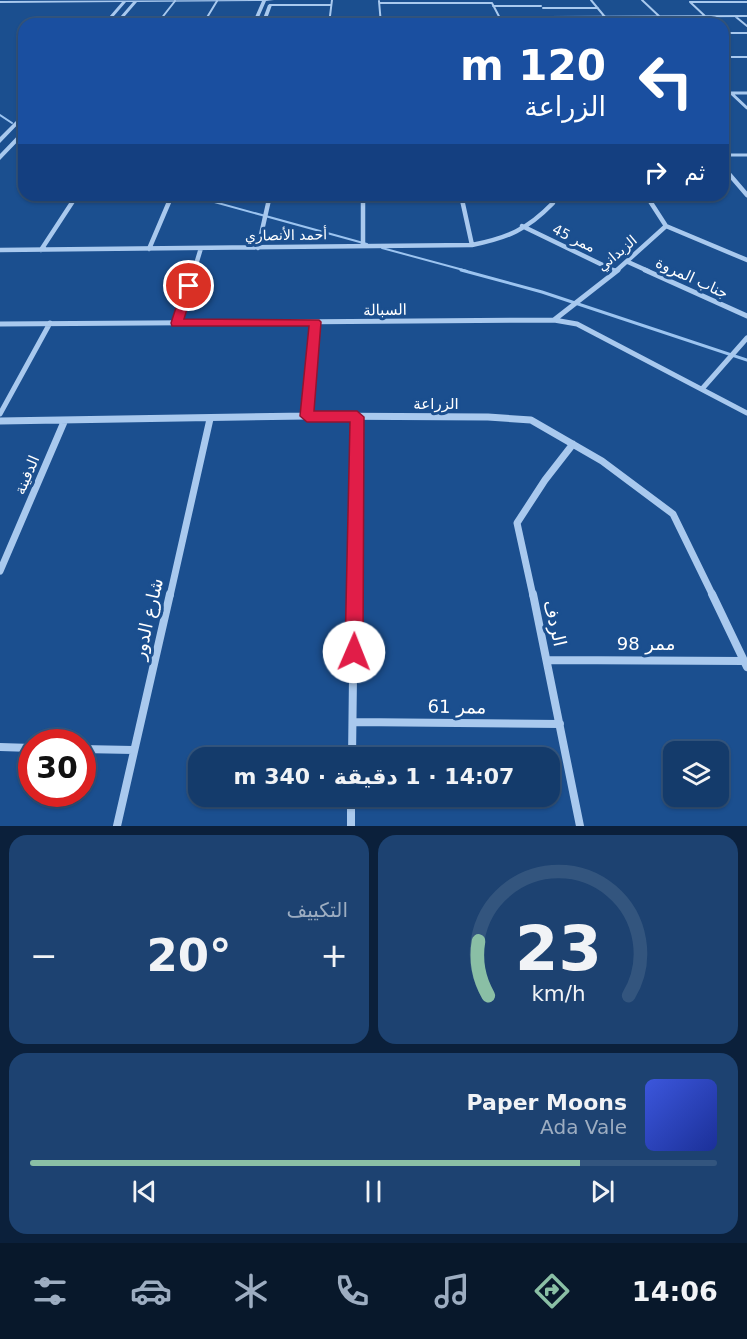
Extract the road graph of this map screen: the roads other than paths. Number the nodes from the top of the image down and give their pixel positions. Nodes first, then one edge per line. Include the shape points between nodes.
1 (332, 0) edge
2 (537, 0) edge
3 (591, 0) edge
4 (642, 0) edge
5 (125, 1) edge
6 (138, 1) edge
7 (147, 1) edge
8 (175, 1) edge
9 (217, 1) edge
10 (688, 1) edge
11 (718, 1) edge
12 (0, 2) edge
13 (264, 2) edge
14 (379, 2) edge
15 (747, 2) edge
16 (271, 3) edge
17 (492, 3) edge
18 (331, 5) junction
19 (542, 7) junction
20 (598, 8) junction
21 (735, 16) junction
22 (747, 16) edge
23 (499, 17) joint
24 (549, 17) joint
25 (605, 17) junction
26 (660, 17) junction
27 (706, 17) junction
28 (110, 18) edge
29 (122, 18) edge
30 (162, 18) edge
31 (207, 18) edge
32 (257, 18) edge
33 (265, 18) edge
34 (330, 18) edge
35 (381, 18) joint
36 (747, 26) edge
37 (729, 33) edge
38 (747, 33) edge
39 (747, 57) edge
40 (729, 58) edge
41 (729, 60) edge
42 (747, 62) edge
43 (731, 93) joint
44 (747, 93) edge
45 (747, 108) edge
46 (18, 121) edge
47 (18, 138) edge
48 (0, 141) edge
49 (729, 155) edge
50 (747, 155) edge
51 (0, 158) edge
52 (729, 174) edge
53 (747, 195) edge
54 (73, 201) edge
55 (169, 201) edge
56 (269, 201) edge
57 (363, 201) edge
58 (462, 201) edge
59 (553, 201) edge
60 (650, 201) edge
61 (522, 226) junction
62 (666, 226) junction
63 (472, 245) junction
64 (363, 246) junction
65 (201, 248) junction
66 (258, 248) junction
67 (149, 249) junction
68 (0, 250) edge
69 (41, 250) junction
70 (747, 260) edge
71 (628, 262) junction
72 (615, 271) junction
73 (747, 316) edge
74 (554, 320) junction
75 (315, 322) junction
76 (50, 323) junction
77 (177, 323) junction
78 (0, 324) edge
79 (747, 338) edge
80 (702, 389) junction
81 (747, 413) edge
82 (0, 414) edge
83 (307, 416) junction
84 (357, 417) junction
85 (210, 419) junction
86 (0, 421) edge
87 (64, 422) junction
88 (573, 444) junction
89 (0, 571) edge
90 (548, 660) junction
91 (745, 664) edge
92 (353, 722) junction
93 (560, 724) junction
94 (0, 747) edge
95 (352, 747) edge
96 (18, 748) edge
97 (96, 749) edge
98 (133, 750) junction
99 (351, 807) edge
100 (117, 826) edge
101 (351, 826) edge
102 (580, 826) edge

1 - 18 street
2 - 19 street
3 - 20 street
4 - 26 street
5 - 6 street
5 - 12 street
5 - 28 street
6 - 7 street
6 - 29 street
7 - 8 street
8 - 9 street
8 - 30 street
9 - 13 street
9 - 31 street
10 - 11 street
10 - 27 street
11 - 15 street
13 - 16 street
13 - 32 street
14 - 17 street
14 - 35 street
16 - 18 street
16 - 33 street
17 - 19 street
17 - 23 street
18 - 34 street
19 - 20 street
19 - 24 street
20 - 25 street
21 - 22 street
21 - 27 street
21 - 36 street
23 - 35 street
24 - 25 street
25 - 26 street
26 - 27 street
37 - 38 street
39 - 40 street
41 - 42 street
43 - 44 street
43 - 45 street
46 - 48 street
47 - 51 street
49 - 50 street
52 - 53 street
54 - 69 street
55 - 67 street
56 - 66 street
57 - 64 street
58 - 63 street
59 - 61 street, أحمد الأنصاري via 548,209
60 - 62 street
61 - 63 street, أحمد الأنصاري via 498,240
61 - 72 street, ممر 45
62 - 70 street
62 - 71 street, الزبداني
63 - 64 street, أحمد الأنصاري
64 - 66 street, أحمد الأنصاري
65 - 66 street, أحمد الأنصاري
65 - 67 street, أحمد الأنصاري
65 - 77 street
67 - 69 street, أحمد الأنصاري
68 - 69 street, أحمد الأنصاري
71 - 72 street, الزبداني
71 - 73 street, جناب المروة
72 - 74 street, الزبداني
74 - 75 street, السبالة
74 - 80 street, السبالة via 578,324
75 - 77 street, السبالة
75 - 83 street
76 - 77 street, السبالة
76 - 78 street, السبالة
76 - 82 street
79 - 80 street
80 - 81 street, السبالة
83 - 84 street, الزراعة
83 - 85 street, الزراعة
84 - 88 street, الزراعة via 531,420
84 - 92 street
85 - 87 street, الزراعة
85 - 98 street, شارع الدور
86 - 87 street, الزراعة
87 - 89 street, الدفينة
88 - 90 street, الردف via 544,480 518,523
88 - 91 street, الزراعة via 674,514
90 - 91 street, ممر 98
90 - 93 street, الردف
92 - 93 street, ممر 61
92 - 95 street
93 - 102 street, الردف
94 - 96 street
97 - 98 street
98 - 100 street, شارع الدور
99 - 101 street

